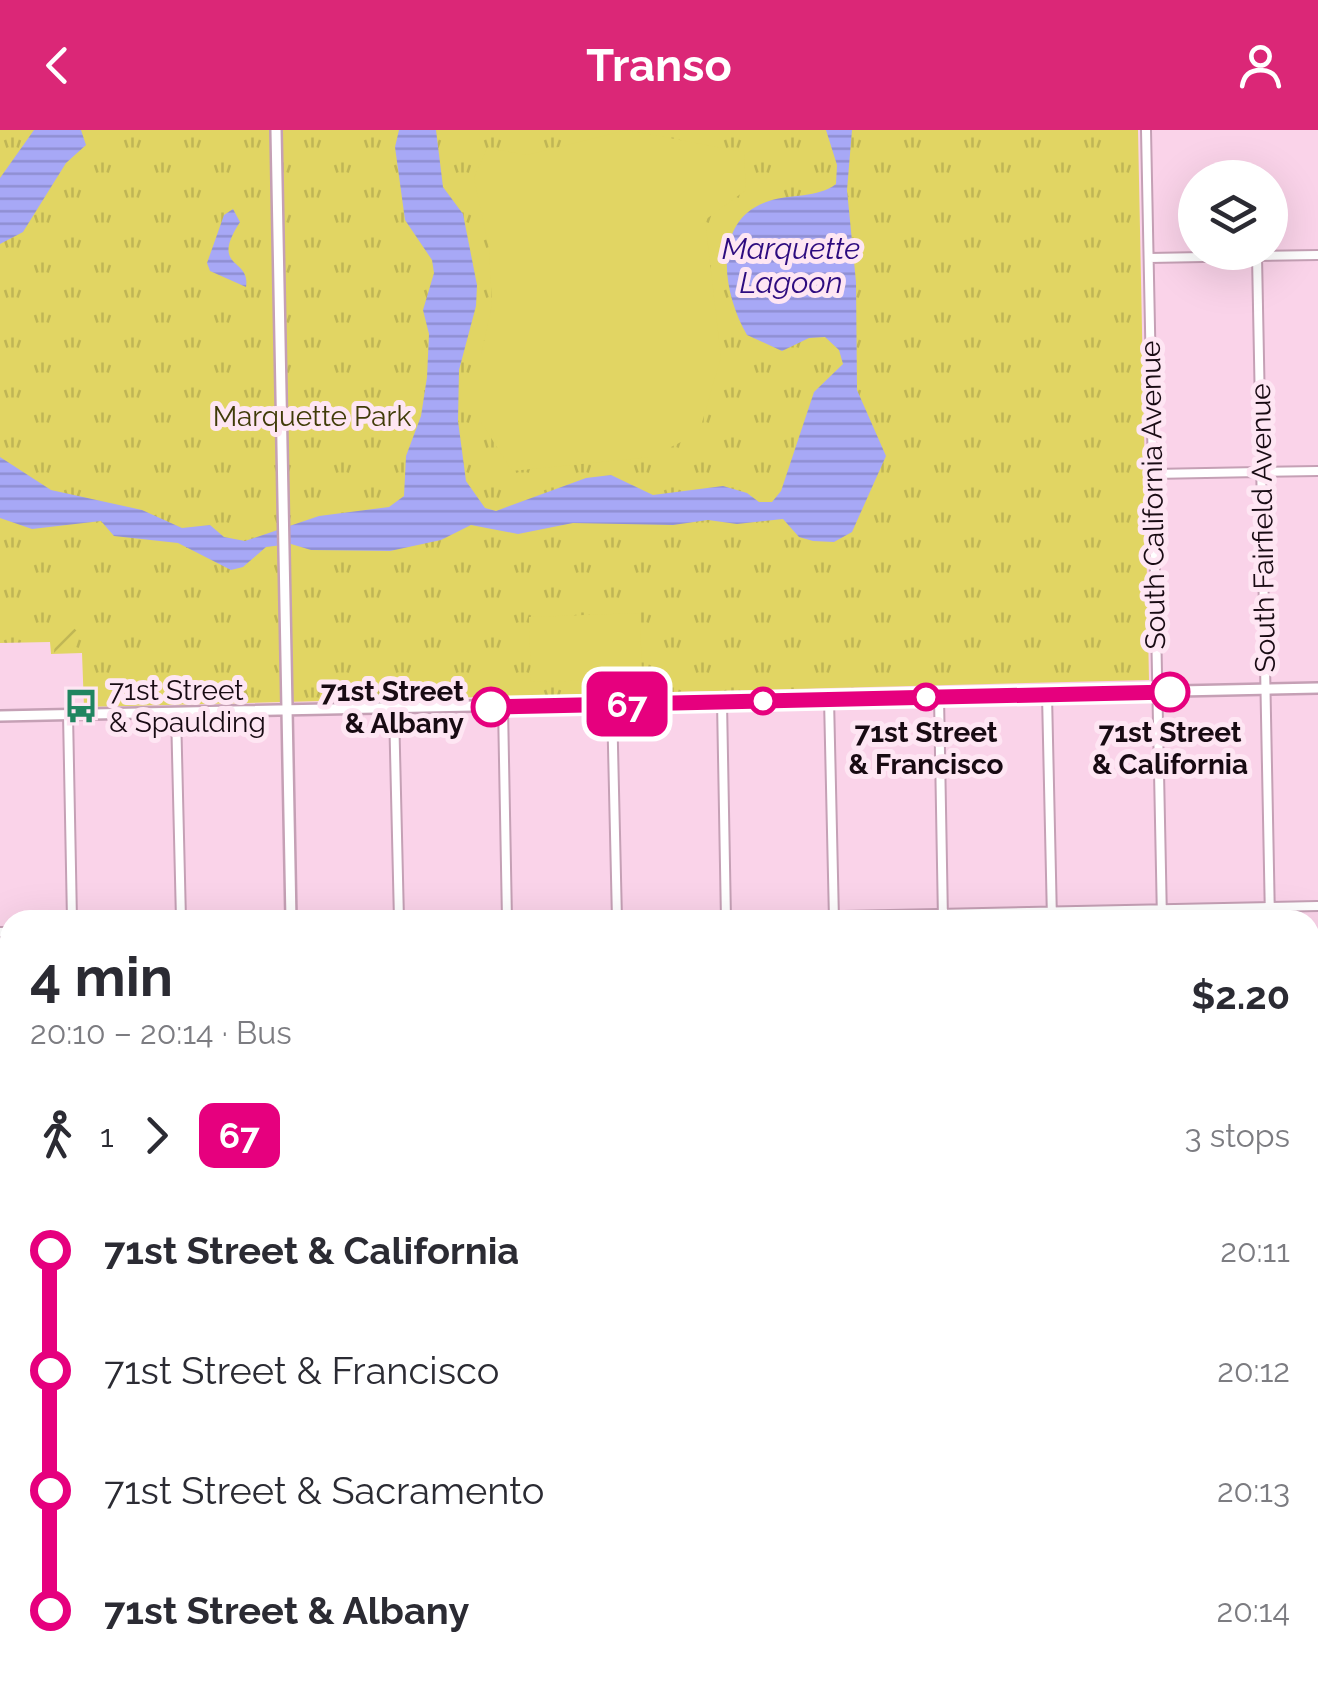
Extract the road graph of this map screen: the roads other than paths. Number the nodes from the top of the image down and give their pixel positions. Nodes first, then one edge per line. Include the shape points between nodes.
1 (276, 130) edge
2 (1146, 130) edge
3 (1288, 255) edge
4 (1318, 255) edge
5 (1178, 257) edge
6 (1149, 258) junction
7 (1257, 270) edge
8 (1318, 471) edge
9 (1262, 472) junction
10 (1153, 474) junction
11 (1318, 688) edge
12 (1266, 690) junction
13 (1157, 692) junction
14 (1047, 694) junction
15 (939, 697) junction
16 (830, 699) junction
17 (722, 702) junction
18 (612, 704) junction
19 (503, 706) junction
20 (394, 709) junction
21 (286, 710) junction
22 (176, 712) junction
23 (68, 714) junction
24 (0, 716) edge
25 (1270, 906) junction
26 (1318, 906) edge
27 (1162, 909) junction
28 (72, 910) edge
29 (181, 910) edge
30 (291, 910) edge
31 (399, 910) edge
32 (507, 910) edge
33 (617, 910) edge
34 (726, 910) edge
35 (834, 910) edge
36 (943, 910) edge
37 (1052, 910) edge
38 (1146, 910) edge
39 (1270, 910) edge

1 - 21 main road
2 - 6 street, South California Avenue
3 - 4 street
5 - 6 street
6 - 10 street, South California Avenue
7 - 9 street, South Fairfield Avenue
8 - 9 street
9 - 10 street
9 - 12 street, South Fairfield Avenue
10 - 13 street, South California Avenue
11 - 12 main road
12 - 13 main road
12 - 25 street, South Fairfield Avenue
13 - 14 main road
13 - 27 street, South California Avenue
14 - 15 main road
14 - 37 street
15 - 16 main road
15 - 36 street
16 - 17 main road
16 - 35 street
17 - 18 main road
17 - 34 street
18 - 19 main road
18 - 33 street
19 - 20 main road
19 - 32 street
20 - 21 main road
20 - 31 street
21 - 22 main road
21 - 30 main road
22 - 23 main road
22 - 29 street
23 - 24 main road
23 - 28 street
25 - 26 street
25 - 27 street
25 - 39 street, South Fairfield Avenue
27 - 38 street

